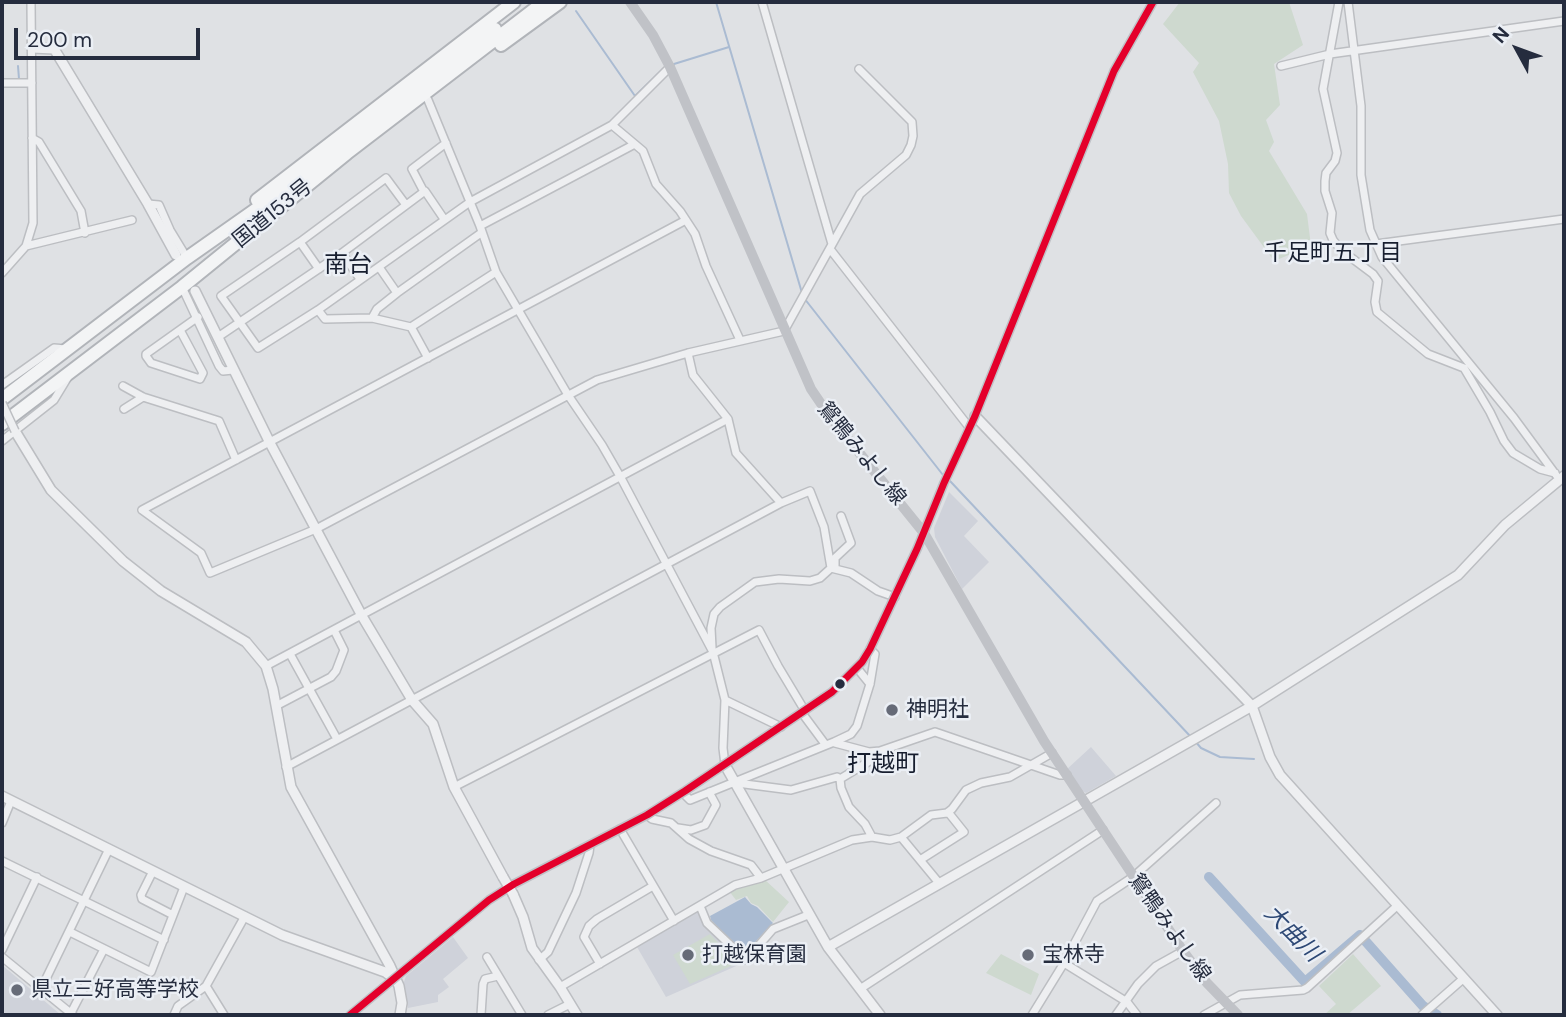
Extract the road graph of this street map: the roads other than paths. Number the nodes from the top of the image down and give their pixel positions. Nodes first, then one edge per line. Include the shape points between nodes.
1 (31, 2) edge
2 (514, 2) edge
3 (532, 2) edge
4 (544, 2) edge
5 (559, 2) edge
6 (630, 2) edge
7 (762, 2) edge
8 (1153, 2) edge
9 (1339, 2) edge
10 (1348, 2) edge
11 (1564, 20) edge
12 (511, 22) junction
13 (32, 48) junction
14 (1355, 52) junction
15 (1330, 54) junction
16 (1281, 66) dead end
17 (670, 67) junction
18 (859, 69) dead end
19 (2, 83) edge
20 (32, 83) junction
21 (428, 100) junction
22 (612, 125) junction
23 (32, 138) junction
24 (446, 143) junction
25 (633, 145) junction
26 (424, 192) junction
27 (296, 196) junction
28 (470, 202) junction
29 (406, 205) junction
30 (444, 219) junction
31 (1564, 219) edge
32 (132, 220) dead end
33 (686, 220) junction
34 (231, 227) junction
35 (481, 229) junction
36 (85, 233) junction
37 (300, 242) junction
38 (1376, 244) junction
39 (26, 246) junction
40 (831, 247) junction
41 (342, 253) junction
42 (182, 256) junction
43 (379, 268) junction
44 (319, 269) junction
45 (4, 271) edge
46 (496, 272) junction
47 (360, 279) junction
48 (188, 289) junction
49 (397, 293) junction
50 (318, 310) junction
51 (518, 310) junction
52 (198, 317) junction
53 (372, 318) junction
54 (238, 323) junction
55 (411, 327) junction
56 (180, 330) junction
57 (784, 331) junction
58 (218, 337) junction
59 (740, 340) junction
60 (66, 349) junction
61 (688, 353) junction
62 (428, 358) junction
63 (233, 370) junction
64 (69, 373) junction
65 (2, 385) edge
66 (123, 386) dead end
67 (568, 395) junction
68 (143, 397) junction
69 (2, 401) edge
70 (124, 409) dead end
71 (975, 416) junction
72 (728, 419) junction
73 (2, 424) edge
74 (969, 427) junction
75 (15, 431) junction
76 (2, 441) edge
77 (270, 443) junction
78 (236, 460) junction
79 (621, 478) junction
80 (1561, 479) edge
81 (781, 503) junction
82 (841, 516) dead end
83 (316, 530) junction
84 (924, 533) junction
85 (665, 565) junction
86 (833, 568) junction
87 (895, 597) junction
88 (362, 616) junction
89 (334, 630) junction
90 (870, 649) junction
91 (713, 652) junction
92 (289, 654) junction
93 (266, 666) junction
94 (857, 668) junction
95 (870, 684) junction
96 (309, 688) junction
97 (412, 700) junction
98 (725, 700) junction
99 (276, 706) junction
100 (1251, 706) junction
101 (804, 712) junction
102 (781, 727) junction
103 (337, 739) junction
104 (844, 741) junction
105 (825, 744) junction
106 (880, 751) junction
107 (1052, 753) junction
108 (725, 765) junction
109 (1032, 765) junction
110 (286, 767) junction
111 (1067, 775) junction
112 (840, 779) junction
113 (736, 782) junction
114 (454, 787) junction
115 (709, 792) junction
116 (684, 793) junction
117 (2, 796) edge
118 (12, 801) junction
119 (1084, 801) junction
120 (1216, 803) dead end
121 (948, 812) junction
122 (647, 815) junction
123 (2, 824) edge
124 (677, 828) junction
125 (620, 829) junction
126 (1103, 830) junction
127 (901, 836) junction
128 (872, 837) junction
129 (590, 845) junction
130 (109, 849) junction
131 (920, 860) junction
132 (2, 861) edge
133 (784, 869) junction
134 (153, 871) junction
135 (37, 877) junction
136 (1133, 877) junction
137 (761, 878) junction
138 (939, 883) junction
139 (184, 887) junction
140 (653, 887) junction
141 (85, 900) junction
142 (1398, 905) junction
143 (700, 906) junction
144 (173, 915) junction
145 (808, 915) junction
146 (245, 916) junction
147 (674, 921) junction
148 (70, 932) junction
149 (164, 940) junction
150 (828, 947) junction
151 (104, 949) junction
152 (2, 950) edge
153 (1183, 951) junction
154 (2, 957) edge
155 (487, 957) dead end
156 (540, 960) junction
157 (1064, 963) junction
158 (600, 964) junction
159 (498, 976) junction
160 (1464, 978) junction
161 (394, 979) junction
162 (206, 986) junction
163 (560, 987) junction
164 (41, 989) junction
165 (860, 989) junction
166 (1127, 1002) junction
167 (1224, 1002) junction
168 (570, 1004) junction
169 (72, 1014) edge
170 (174, 1015) edge
171 (225, 1015) edge
172 (350, 1015) edge
173 (400, 1015) edge
174 (481, 1015) edge
175 (522, 1015) edge
176 (548, 1015) edge
177 (577, 1015) edge
178 (880, 1015) edge
179 (1032, 1015) edge
180 (1116, 1015) edge
181 (1137, 1015) edge
182 (1205, 1015) edge
183 (1238, 1015) edge
184 (1422, 1015) edge
185 (1497, 1015) edge

1 - 13 street
2 - 34 highway via 298,166 234,218
3 - 12 highway, 国道153号
4 - 12 highway, 国道153号
5 - 21 highway
6 - 17 main road, 鴛鴨みよし線
7 - 40 street
8 - 71 main road via 1114,71
9 - 15 street
10 - 14 street
11 - 14 street
12 - 27 highway, 国道153号
12 - 34 highway, 国道153号
13 - 20 street
13 - 42 street via 54,49
14 - 15 street
14 - 38 street via 1361,175
15 - 16 street
15 - 80 street via 1323,89 1337,153 1325,181 1333,240 1378,281 1377,312 1428,354 1464,368 1513,453
17 - 22 street
17 - 57 main road, 鴛鴨みよし線
18 - 40 street via 912,122 913,136 906,155 860,194
19 - 20 street
20 - 23 street
21 - 24 street
21 - 27 highway via 307,194
22 - 25 street
22 - 28 street
23 - 36 street via 39,142 80,211
23 - 39 street via 33,223
24 - 26 street via 412,169
24 - 28 street
25 - 33 street via 642,151 656,184
25 - 35 street
26 - 29 street
26 - 30 street
27 - 48 highway, 国道153号
28 - 30 street
28 - 35 street
29 - 37 street via 386,178
29 - 41 street
30 - 43 street
31 - 38 street
32 - 36 street
33 - 51 street
33 - 59 street
34 - 42 highway, 国道153号
35 - 46 street
35 - 49 street
36 - 39 street
37 - 44 street
37 - 54 street via 221,296
38 - 80 street via 1388,265
39 - 45 street
40 - 57 street
40 - 74 street
41 - 44 street
41 - 47 street
42 - 60 highway, 国道153号
43 - 47 street
43 - 49 street
44 - 54 street
46 - 51 street
46 - 55 street
47 - 50 street
48 - 52 street
48 - 58 street
48 - 64 highway, 国道153号
49 - 53 street
50 - 53 street via 325,319
50 - 54 street via 258,348
51 - 62 street
51 - 67 street
52 - 56 street
52 - 63 street via 219,366 223,371
53 - 55 street
54 - 58 street
55 - 62 street
56 - 56 street via 146,356 151,363 200,379 203,373
57 - 59 street
57 - 84 main road, 鴛鴨みよし線 via 821,405
58 - 63 street
59 - 61 street
60 - 65 street via 54,348
60 - 69 highway, 国道153号
61 - 67 street via 597,380
61 - 72 street via 693,375
62 - 77 street
63 - 77 street
64 - 73 highway, 国道153号
64 - 75 street via 54,400
66 - 68 street
67 - 79 street
67 - 83 street
68 - 70 street
68 - 78 street via 219,421
69 - 75 street, bridge
71 - 74 main road
71 - 100 street
72 - 79 street
72 - 81 street via 736,453
74 - 84 main road
75 - 76 street
75 - 93 street via 51,491 123,561 162,591 246,642
77 - 78 street
77 - 83 street
78 - 83 street via 142,510 201,553 210,573
79 - 85 street
79 - 88 street
80 - 100 street via 1505,525 1458,575
81 - 85 street
81 - 86 street via 810,491
82 - 86 street via 851,543 835,558
83 - 88 street
84 - 87 main road
84 - 107 main road, 鴛鴨みよし線
85 - 91 street
85 - 97 street
86 - 87 street
86 - 91 street via 810,581 755,582 714,614
87 - 90 main road
88 - 89 street
88 - 97 street
89 - 92 street
89 - 96 street via 344,650 340,665 331,677
90 - 94 main road
90 - 95 street via 875,654
91 - 98 street
91 - 101 street via 759,630
91 - 114 street
92 - 93 street
92 - 96 street
93 - 99 street
94 - 95 street
94 - 101 main road
95 - 104 street via 857,726
96 - 99 street
96 - 103 street
97 - 103 street
97 - 114 street via 433,724
98 - 102 street
98 - 108 street
99 - 110 street
100 - 119 street
100 - 142 street via 1280,775
101 - 102 main road
101 - 105 street
102 - 108 main road
103 - 110 street
104 - 105 street
104 - 106 street via 869,752
105 - 113 street
106 - 109 street via 935,732
106 - 112 street
107 - 109 street
107 - 111 main road, 鴛鴨みよし線
108 - 113 street
108 - 116 main road
109 - 111 street
109 - 121 street via 966,790
110 - 161 street via 298,803
111 - 119 main road, 鴛鴨みよし線
112 - 113 street via 791,790
112 - 128 street via 849,807
113 - 115 street
113 - 133 street
114 - 156 street, bridge via 513,894
115 - 116 street via 690,800
115 - 124 street via 716,805 705,825
116 - 122 main road
117 - 118 street
118 - 123 street
118 - 130 street
119 - 126 main road, 鴛鴨みよし線
119 - 138 street
120 - 136 street
121 - 127 street via 931,816
121 - 131 street via 964,832
122 - 124 street
122 - 125 main road
124 - 137 street via 711,851 751,865
125 - 129 main road
125 - 140 street
126 - 136 main road, 鴛鴨みよし線
126 - 165 street
127 - 128 street via 890,840
127 - 131 street
128 - 133 street via 845,842
129 - 156 street via 576,893
129 - 161 main road via 489,900
130 - 134 street
130 - 141 street
131 - 138 street
132 - 135 street
133 - 137 street
133 - 145 street
134 - 139 street
134 - 144 street via 142,899
135 - 141 street
135 - 152 street
136 - 153 main road, 鴛鴨みよし線
136 - 157 street via 1097,901
137 - 143 street via 735,886
138 - 150 street
139 - 144 street
139 - 146 street
140 - 147 street
140 - 158 street via 589,926 584,937
141 - 148 street
141 - 149 street
142 - 160 street
142 - 167 street via 1307,988 1240,995
143 - 145 street via 707,923 746,961 773,929
143 - 147 street
144 - 149 street
145 - 150 street
146 - 161 street via 301,944
146 - 162 street
147 - 158 street
148 - 151 street
148 - 164 street
149 - 151 street via 151,972
150 - 165 street
151 - 169 street
153 - 166 street via 1156,966
153 - 167 main road, 鴛鴨みよし線
154 - 164 street
155 - 159 street
156 - 163 street
157 - 166 street
157 - 179 street
158 - 163 street
159 - 174 street via 482,984
159 - 175 street
160 - 184 street
160 - 185 street
161 - 172 main road
161 - 173 street via 402,1003
162 - 170 street via 178,1006
162 - 171 street
163 - 168 street
164 - 169 street
165 - 178 street
166 - 180 street
166 - 181 street
167 - 182 street
167 - 183 main road, 鴛鴨みよし線
168 - 176 street
168 - 177 street

